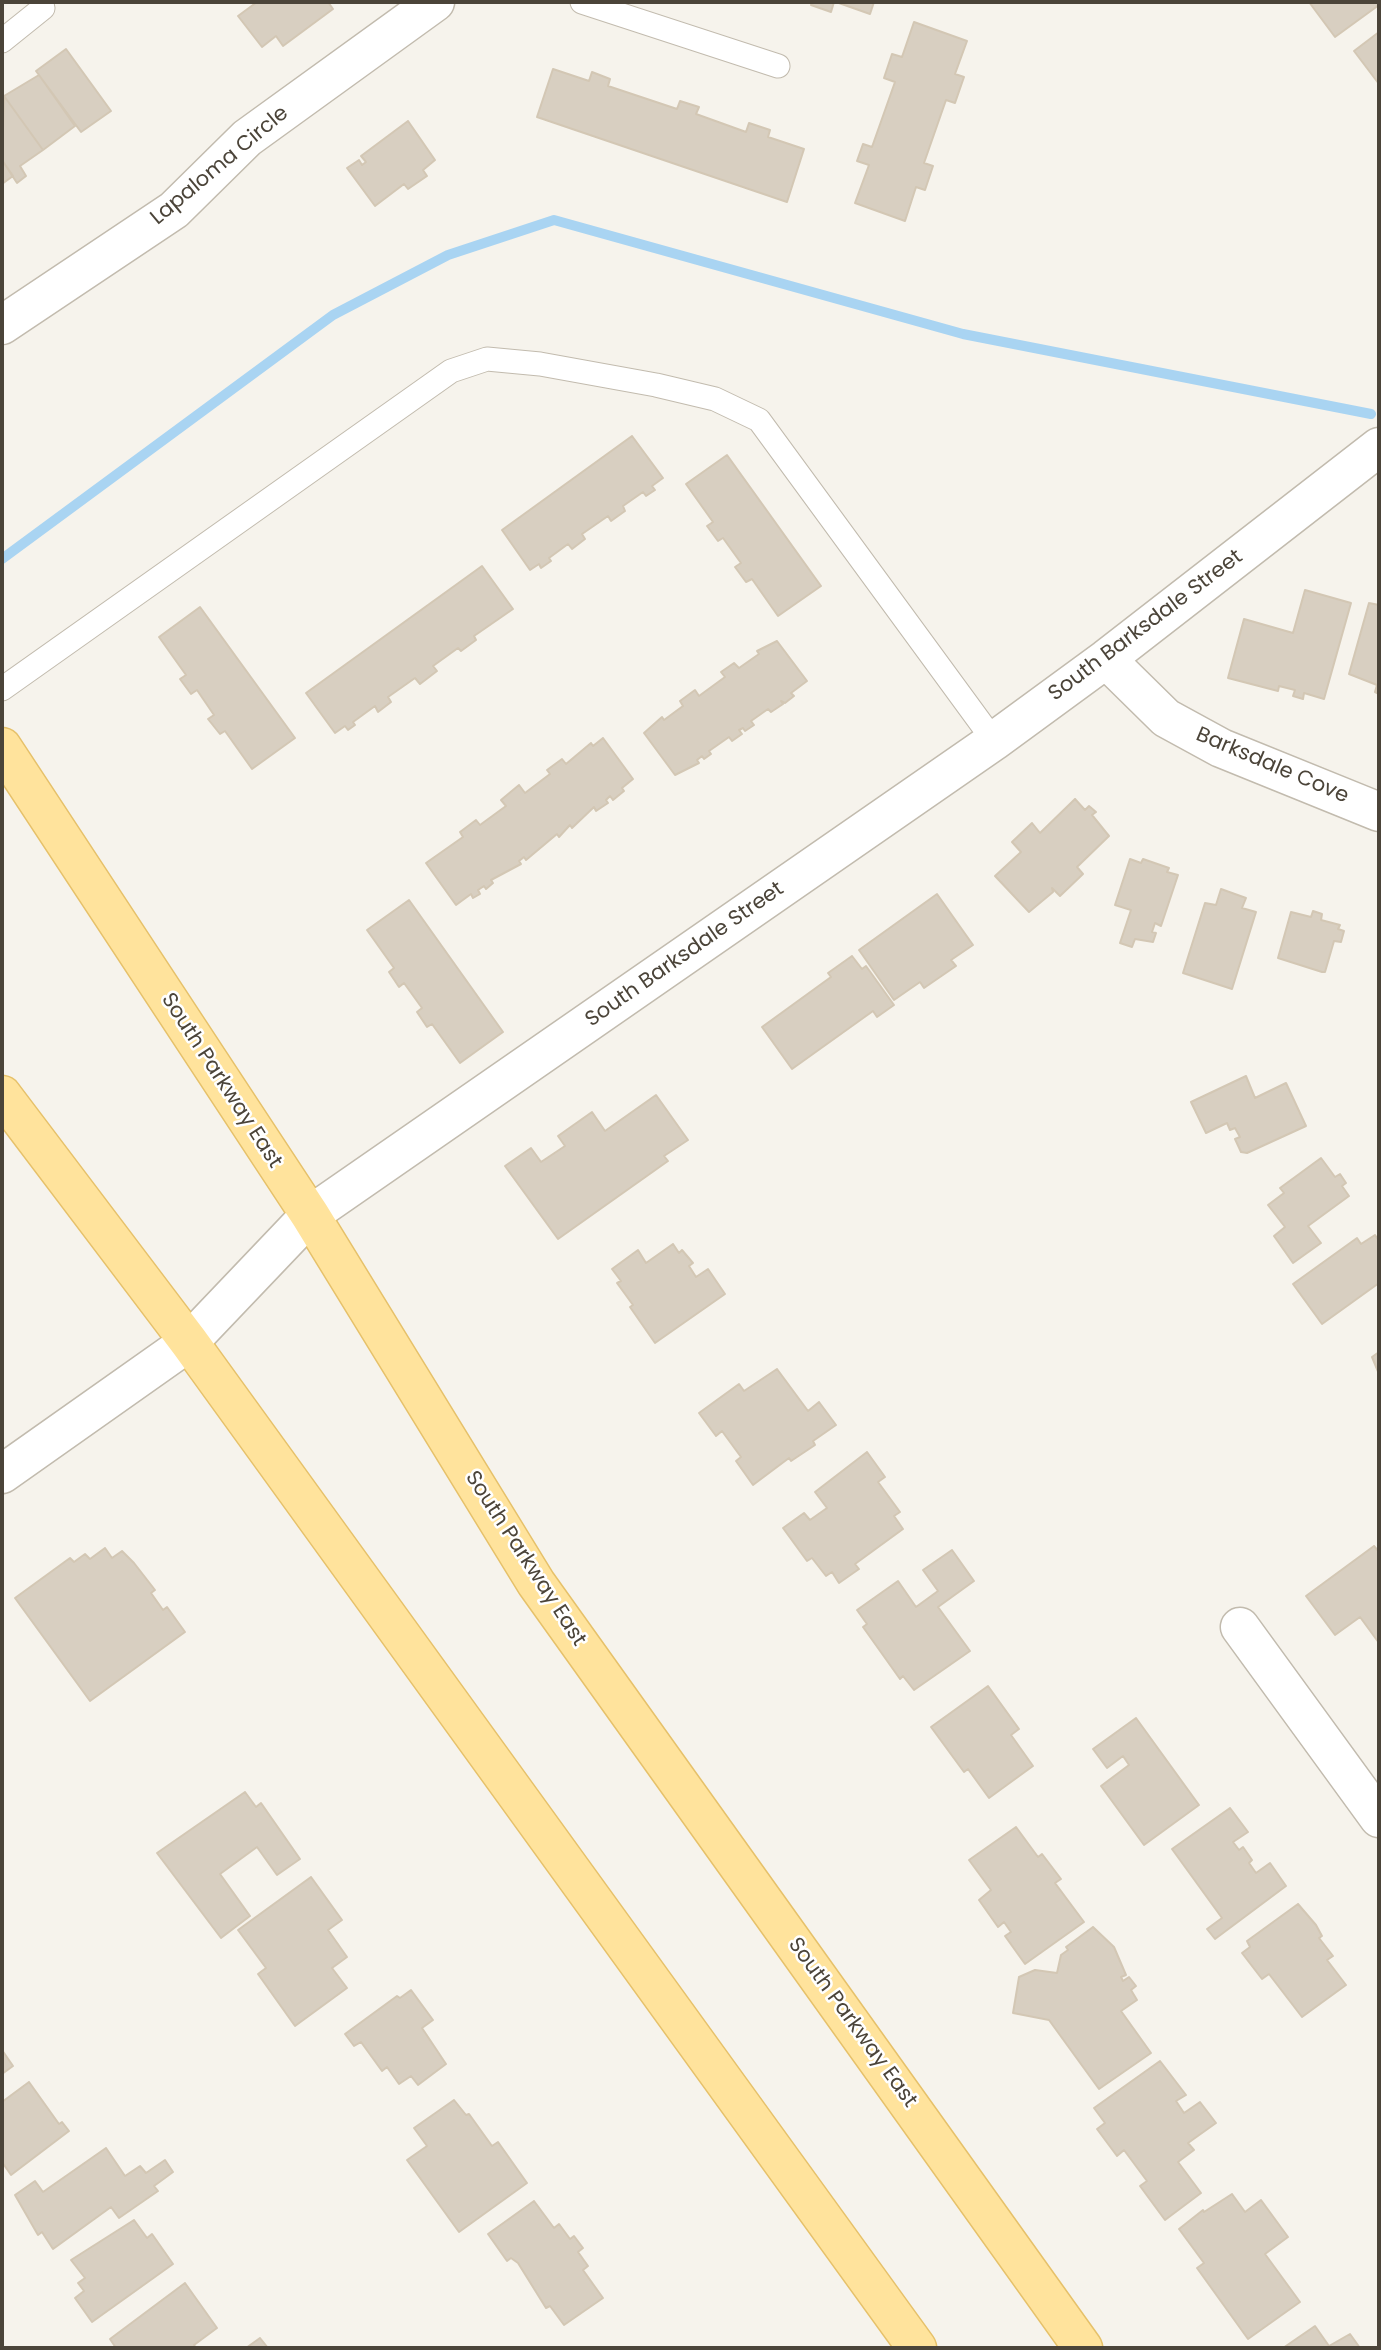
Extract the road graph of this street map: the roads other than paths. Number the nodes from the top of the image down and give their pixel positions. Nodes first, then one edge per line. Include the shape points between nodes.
1 (435, 2) edge
2 (582, 2) edge
3 (43, 8) dead end
4 (2, 41) edge
5 (778, 66) dead end
6 (2, 325) edge
7 (1379, 447) edge
8 (1106, 659) junction
9 (2, 689) edge
10 (994, 741) junction
11 (2, 747) edge
12 (1379, 812) edge
13 (2, 1095) edge
14 (310, 1215) junction
15 (189, 1342) junction
16 (2, 1474) edge
17 (1240, 1627) dead end
18 (1379, 1818) edge
19 (917, 2348) edge
20 (1083, 2348) edge

1 - 6 street, Lapaloma Circle via 247,138 174,211
2 - 5 lane
3 - 4 lane
7 - 8 street, South Barksdale Street
8 - 10 street, South Barksdale Street
8 - 12 street, Barksdale Cove via 1166,718 1221,748
9 - 10 lane via 451,371 487,359 540,363 656,384 715,399 759,420
10 - 14 street, South Barksdale Street
11 - 14 main road, South Parkway East
13 - 15 main road
14 - 15 street, South Barksdale Street
14 - 20 main road, South Parkway East via 536,1583
15 - 16 street, South Barksdale Street
15 - 19 main road
17 - 18 street

